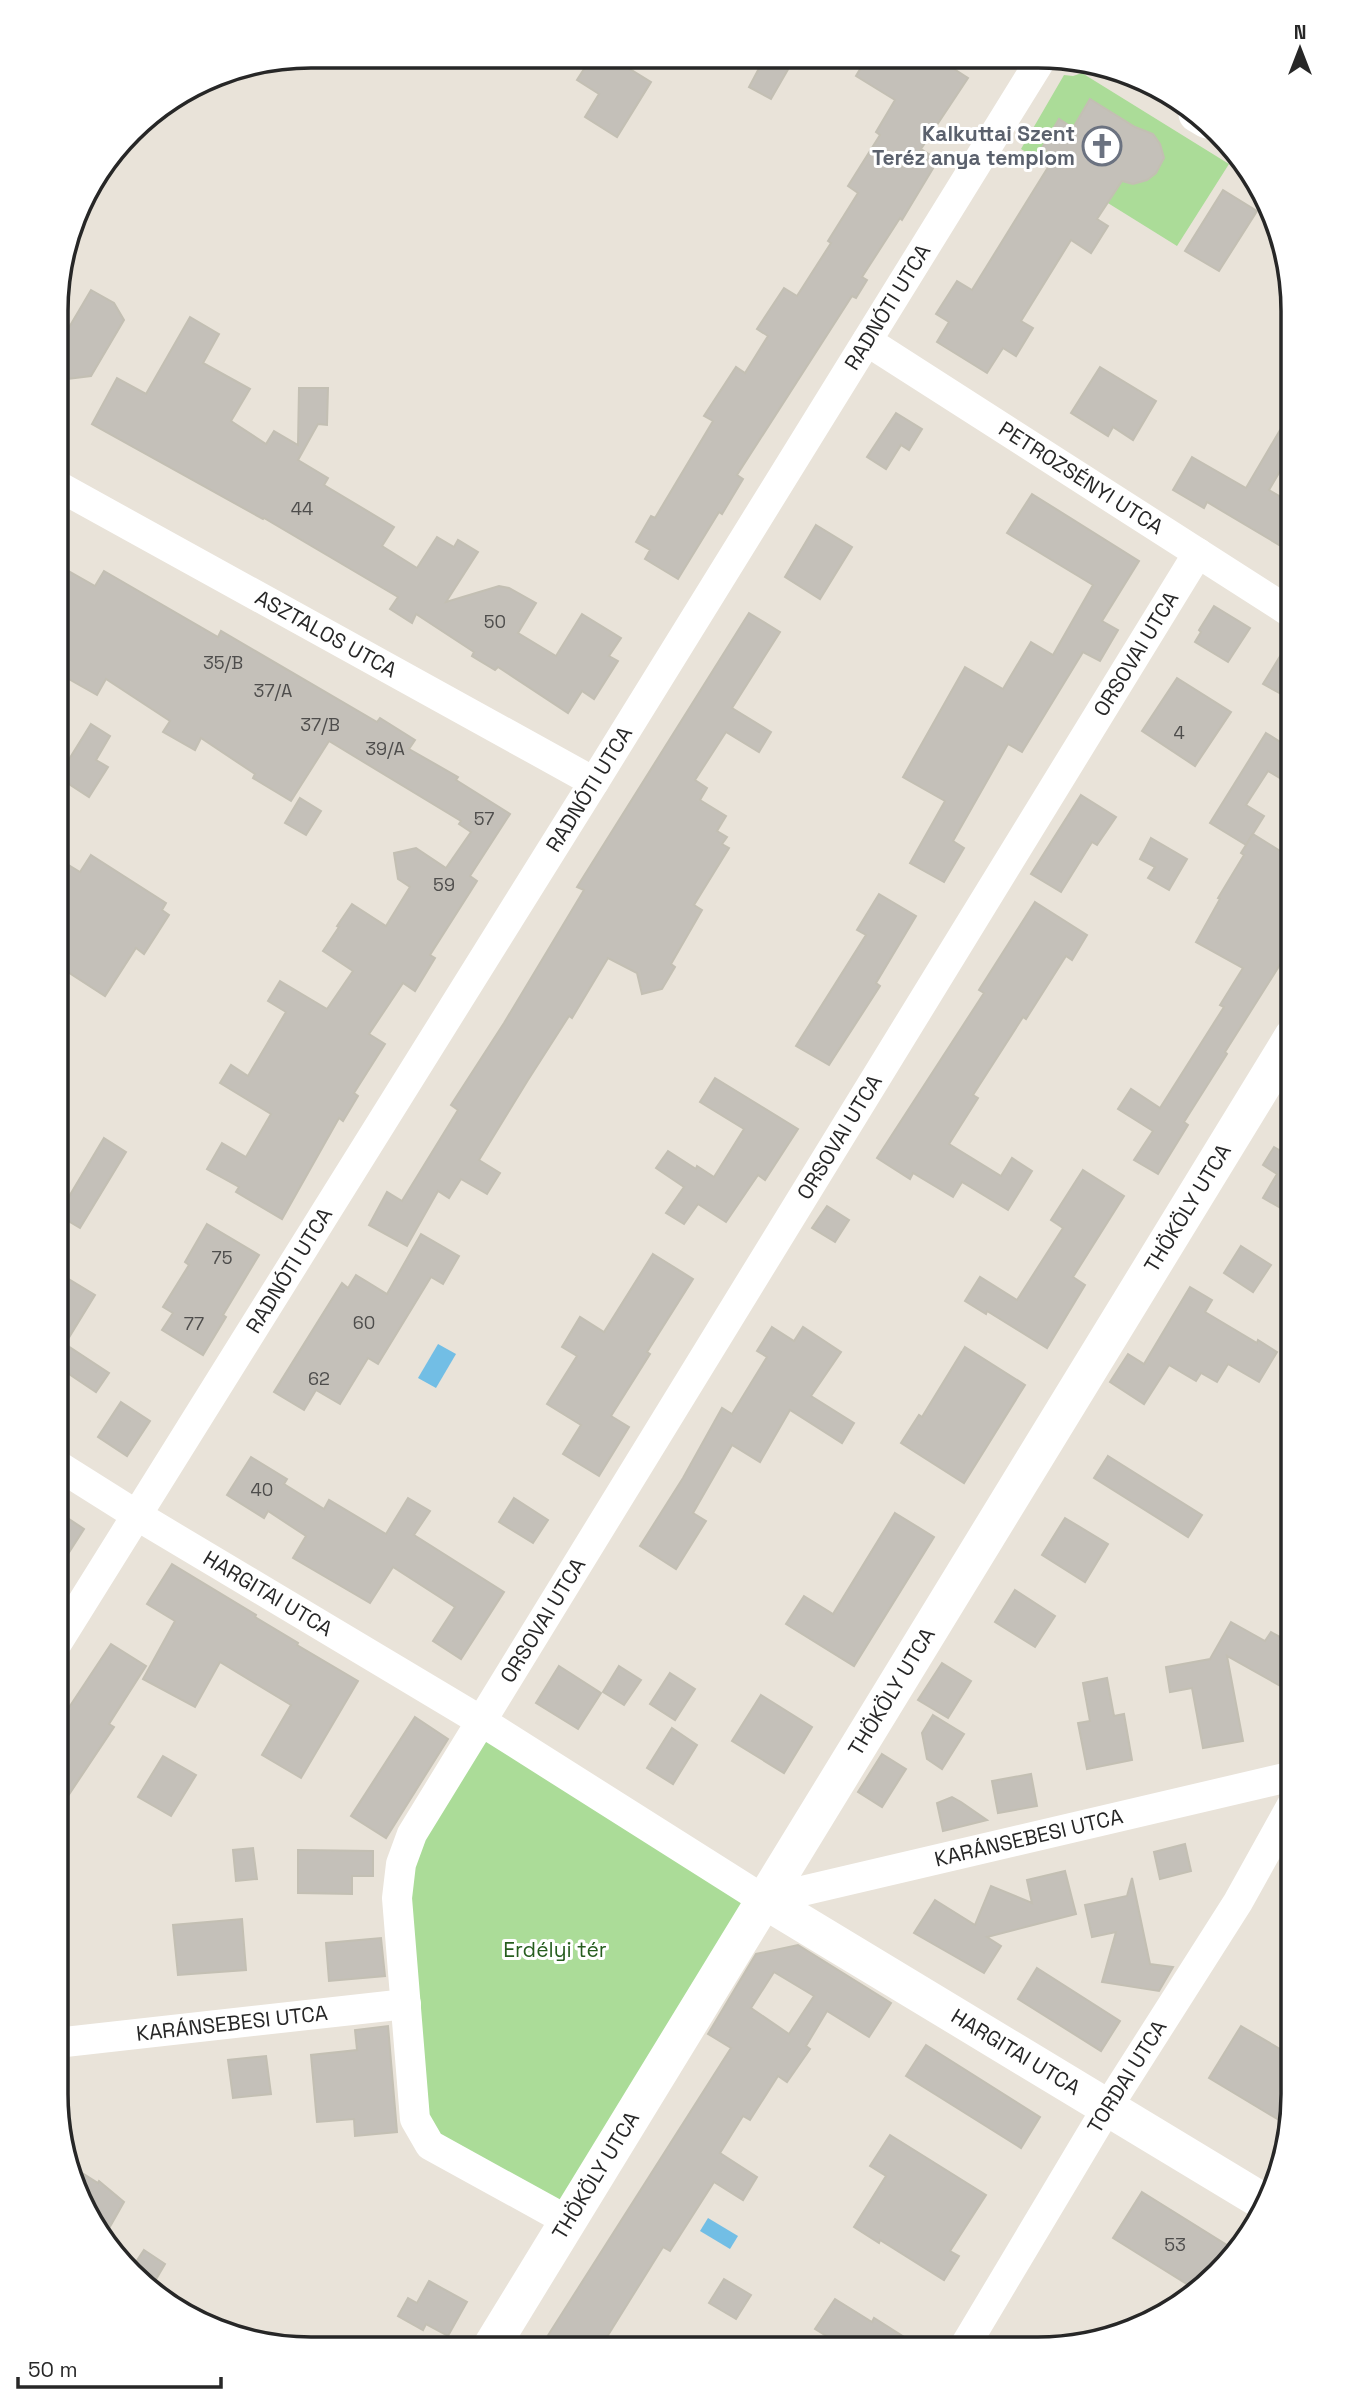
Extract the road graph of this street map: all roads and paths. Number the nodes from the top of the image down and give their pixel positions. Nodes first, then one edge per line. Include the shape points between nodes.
1 (1036, 68) edge
2 (867, 341) junction
3 (68, 492) edge
4 (1198, 553) junction
5 (1281, 606) edge
6 (594, 782) junction
7 (1281, 1056) edge
8 (68, 1472) edge
9 (138, 1516) junction
10 (68, 1626) edge
11 (481, 1721) junction
12 (1280, 1779) edge
13 (1280, 1825) edge
14 (764, 1900) junction
15 (406, 2004) junction
16 (68, 2042) edge
17 (1107, 2108) junction
18 (1257, 2198) edge
19 (568, 2221) junction
20 (497, 2337) edge
21 (970, 2337) edge

1 - 2 street, RADNÓTI UTCA
2 - 4 street, PETROZSÉNYI UTCA
2 - 6 street, RADNÓTI UTCA
3 - 6 street, ASZTALOS UTCA
4 - 5 street, PETROZSÉNYI UTCA
4 - 11 street, ORSOVAI UTCA
6 - 9 street, RADNÓTI UTCA
7 - 14 street, THÖKÖLY UTCA
8 - 9 street, HARGITAI UTCA
9 - 10 street, RADNÓTI UTCA
9 - 11 street, HARGITAI UTCA
11 - 14 street
11 - 15 street via 412,1834 401,1864 397,1898
12 - 14 street, KARÁNSEBESI UTCA
13 - 17 street, TORDAI UTCA via 1238,1902
14 - 17 street, HARGITAI UTCA
14 - 19 street, THÖKÖLY UTCA
15 - 16 street, KARÁNSEBESI UTCA
15 - 19 street via 415,2119 430,2146
17 - 18 street, HARGITAI UTCA
17 - 21 street, TORDAI UTCA
19 - 20 street, THÖKÖLY UTCA

